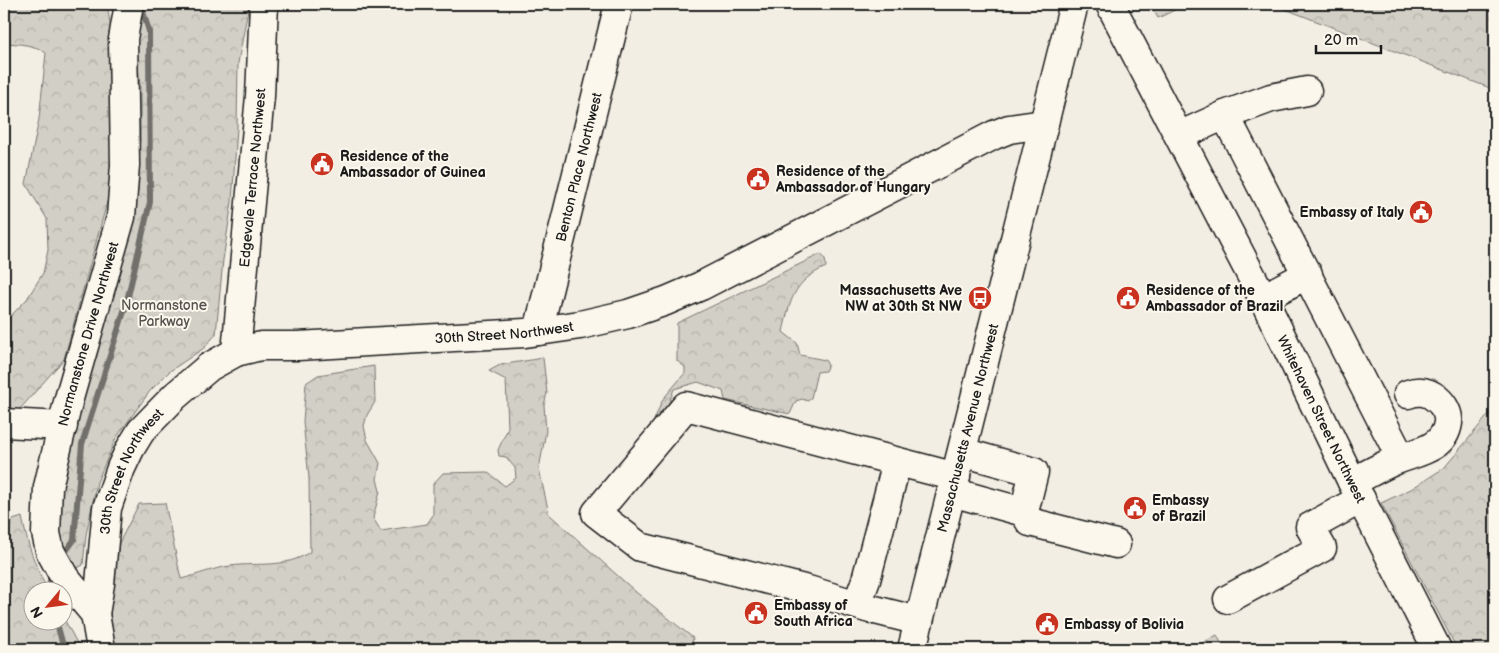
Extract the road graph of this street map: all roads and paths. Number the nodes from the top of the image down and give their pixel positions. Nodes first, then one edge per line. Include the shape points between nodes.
1 (264, 4) edge
2 (620, 4) edge
3 (1074, 4) edge
4 (1110, 4) edge
5 (129, 5) edge
6 (1308, 91) dead end
7 (1230, 113) junction
8 (1044, 124) junction
9 (1179, 136) junction
10 (1283, 195) dead end
11 (1308, 274) junction
12 (1263, 298) junction
13 (538, 331) junction
14 (236, 352) junction
15 (1408, 394) dead end
16 (4, 423) edge
17 (63, 426) junction
18 (1401, 458) junction
19 (897, 462) junction
20 (957, 474) junction
21 (1357, 491) junction
22 (1024, 512) junction
23 (1116, 544) dead end
24 (1228, 599) dead end
25 (867, 608) junction
26 (95, 614) junction
27 (918, 640) edge
28 (101, 649) edge
29 (1437, 649) edge

1 - 14 street, Edgevale Terrace Northwest via 260,96
2 - 13 street, Benton Place Northwest
3 - 8 street, Massachusetts Avenue Northwest
4 - 9 street, Whitehaven Street Northwest
5 - 17 street, Normanstone Drive Northwest via 123,39 126,165 120,217
6 - 7 street via 1271,98
7 - 9 street
7 - 10 street
7 - 11 street
8 - 13 street, 30th Street Northwest via 1009,129 994,135 666,301 605,320
8 - 20 street, Massachusetts Avenue Northwest
9 - 12 street, Whitehaven Street Northwest
11 - 12 street
11 - 18 street
12 - 21 street, Whitehaven Street Northwest
13 - 14 street, 30th Street Northwest via 261,346
14 - 26 street, 30th Street Northwest via 209,367 175,396 141,431 130,449 107,508
15 - 18 street via 1423,392 1433,395 1448,417 1446,431 1438,443
16 - 17 street
17 - 26 street, Normanstone Drive Northwest via 48,487 46,533 59,567
18 - 21 street
19 - 20 street
19 - 25 street via 859,599
19 - 25 street via 686,406 596,513 640,547
20 - 22 street
20 - 22 street via 1034,472
20 - 27 street, Massachusetts Avenue Northwest
21 - 24 street via 1310,527 1322,548
21 - 29 street, Whitehaven Street Northwest
22 - 23 street via 1030,522
25 - 27 street
26 - 28 street

